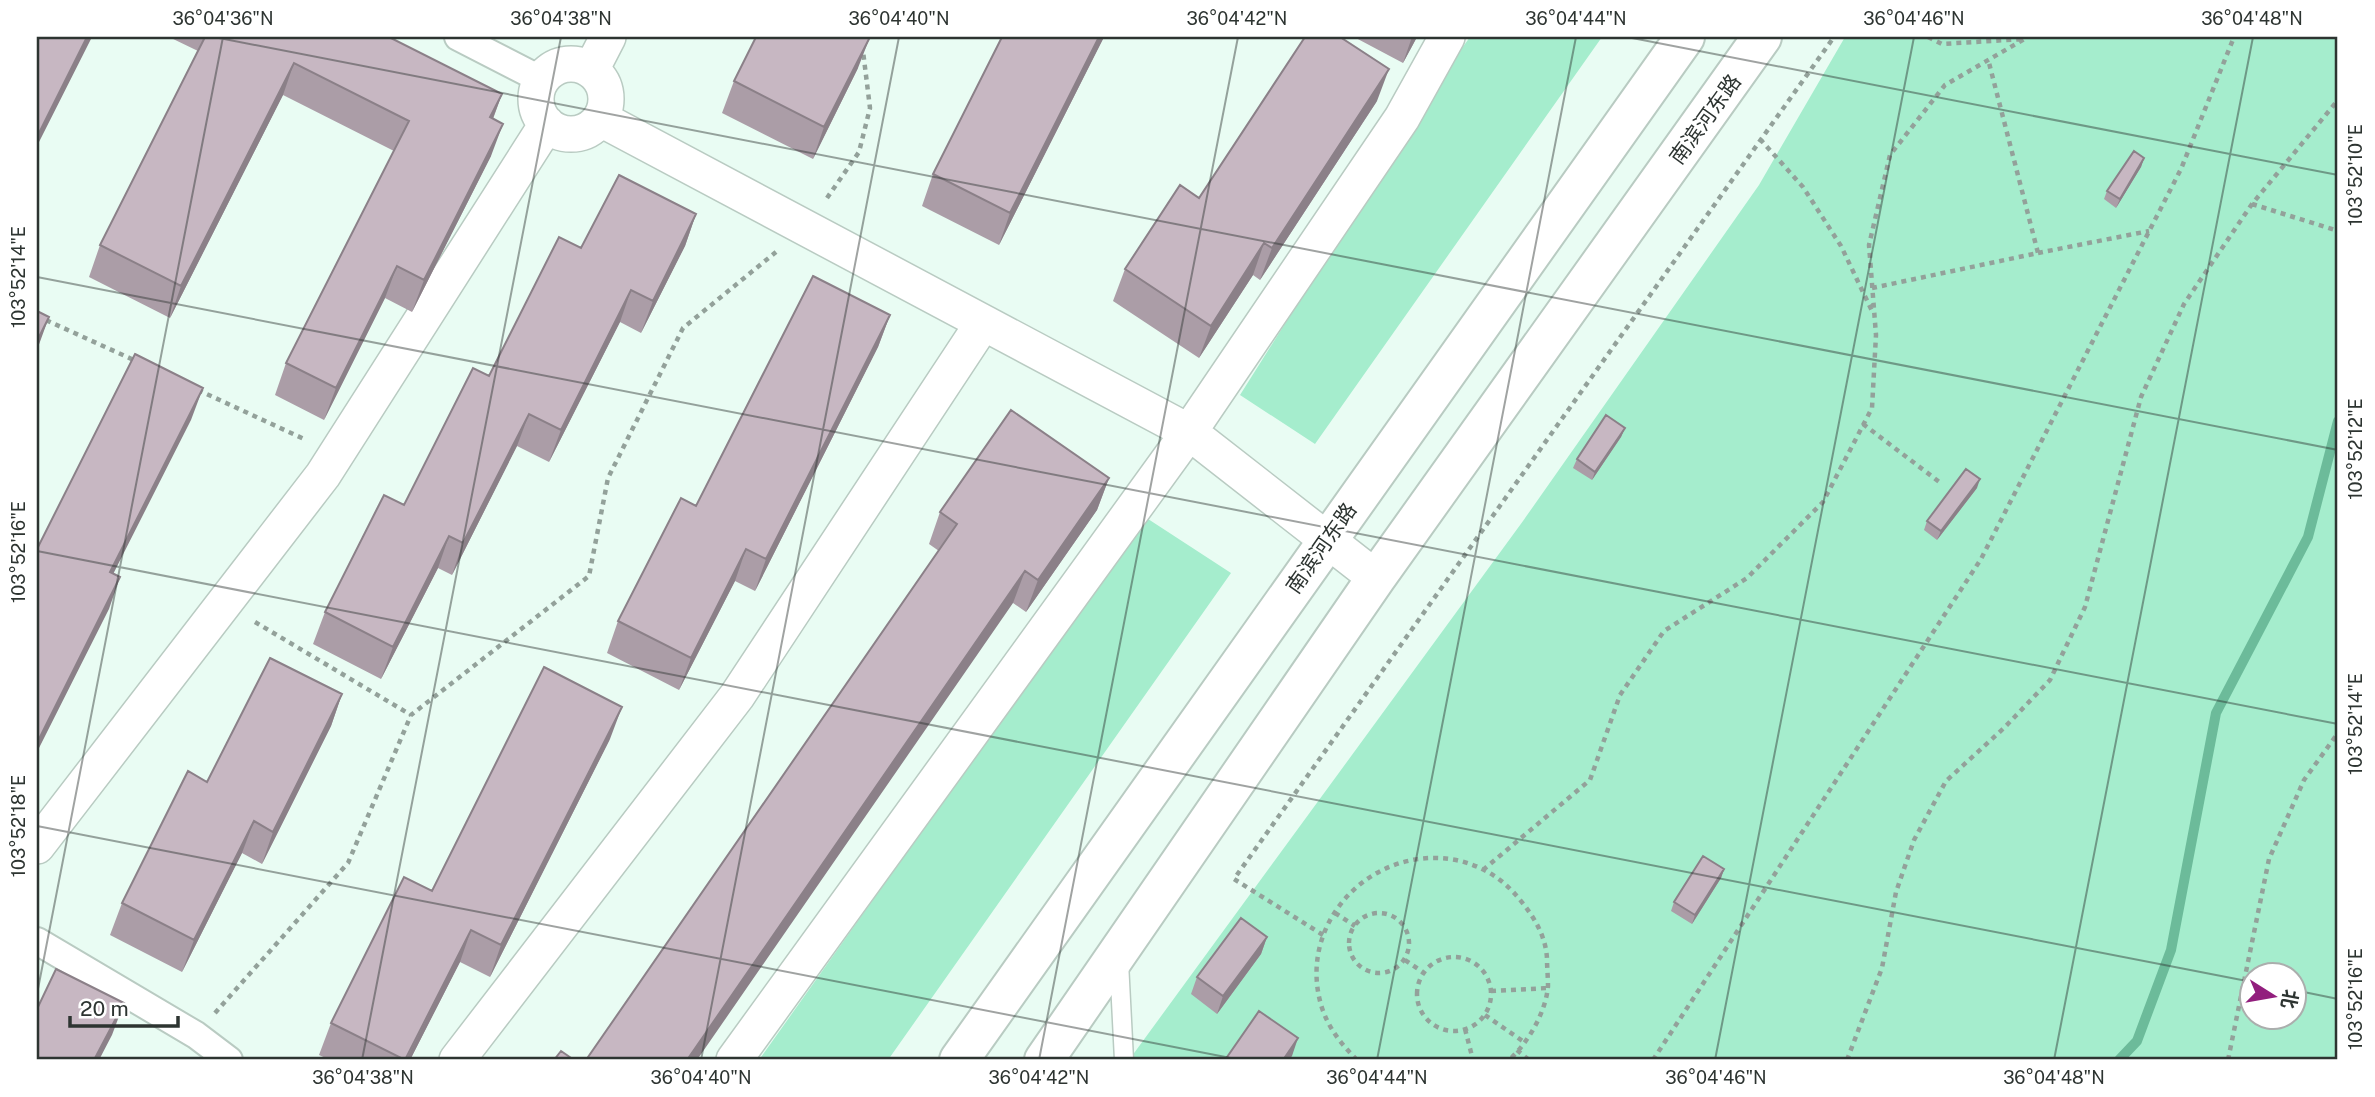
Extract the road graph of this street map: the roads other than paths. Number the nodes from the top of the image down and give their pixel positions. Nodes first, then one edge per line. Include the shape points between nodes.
1 (458, 37) edge
2 (608, 37) edge
3 (1447, 37) edge
4 (1685, 37) edge
5 (1762, 37) edge
6 (591, 70) junction
7 (542, 80) junction
8 (601, 119) junction
9 (547, 124) junction
10 (984, 323) junction
11 (1189, 432) junction
12 (1327, 539) junction
13 (1376, 578) junction
14 (37, 846) edge
15 (37, 941) edge
16 (1118, 952) junction
17 (229, 1060) edge
18 (457, 1060) edge
19 (734, 1060) edge
20 (959, 1060) edge
21 (1044, 1060) edge
22 (1124, 1060) edge

1 - 7 street
2 - 6 street
3 - 11 street via 1402,118
4 - 12 main road, 南滨河东路
5 - 13 main road, 南滨河东路
6 - 7 street via 564,64
6 - 8 street via 606,92
7 - 9 street via 537,106
8 - 9 street via 578,134 564,134
8 - 10 street
9 - 14 street via 337,454
10 - 11 street
10 - 18 street via 737,695
11 - 12 street
11 - 19 street
12 - 13 street
12 - 20 main road, 南滨河东路
13 - 16 main road, 南滨河东路
15 - 17 street via 196,1035
16 - 21 main road, 南滨河东路
16 - 22 lane

